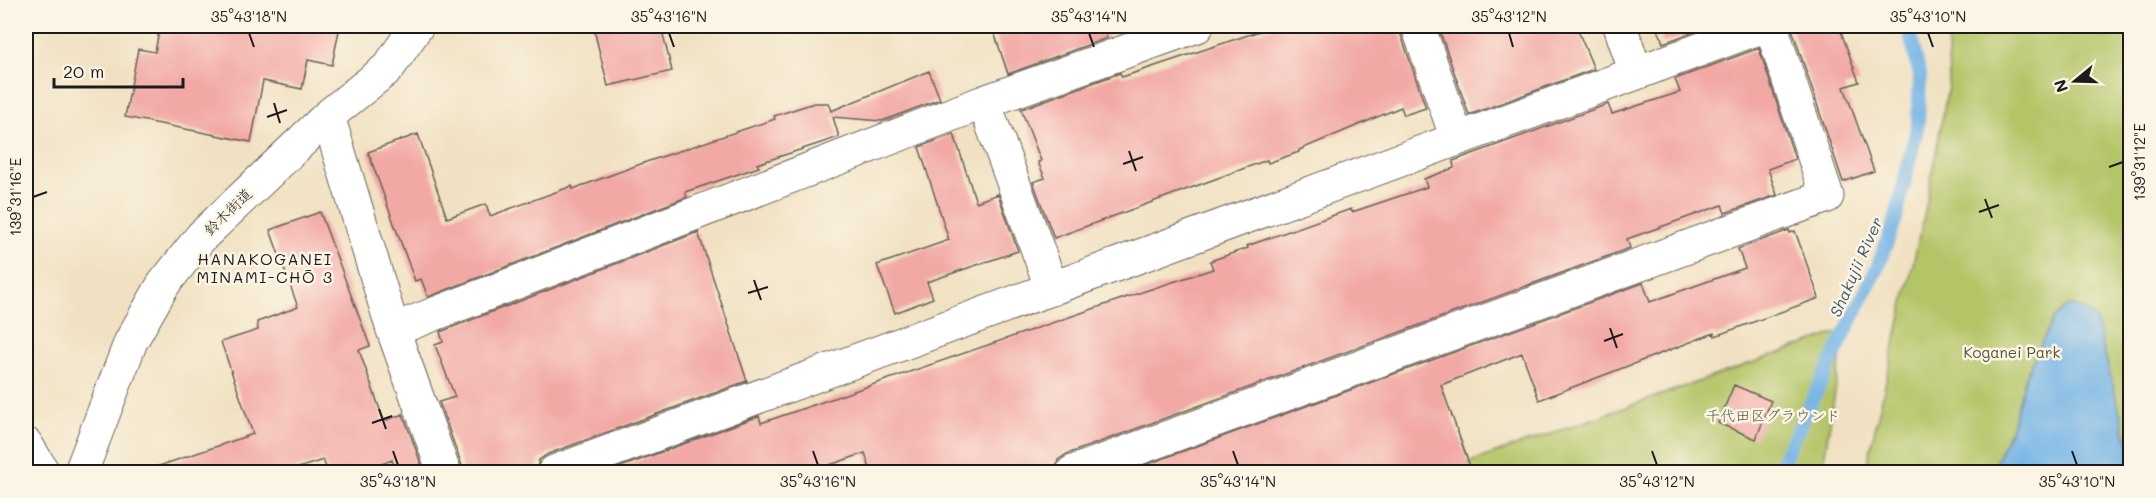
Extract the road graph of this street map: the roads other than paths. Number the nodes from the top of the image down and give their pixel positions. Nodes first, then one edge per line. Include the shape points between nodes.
1 (417, 26) edge
2 (1197, 26) edge
3 (1418, 26) edge
4 (1620, 26) edge
5 (1754, 27) edge
6 (1636, 72) junction
7 (984, 102) junction
8 (328, 116) junction
9 (1457, 139) junction
10 (1052, 289) junction
11 (393, 330) junction
12 (26, 444) edge
13 (43, 472) edge
14 (81, 472) edge
15 (444, 472) edge
16 (554, 472) edge
17 (1072, 472) edge

1 - 8 street, 鈴木街道 via 388,68
2 - 7 street
3 - 9 street
4 - 6 street
5 - 6 street
5 - 17 street via 1827,196
6 - 9 street
7 - 10 street
7 - 11 street
8 - 11 street
8 - 14 street, 鈴木街道 via 201,237 163,285 131,340
9 - 10 street
10 - 16 street
11 - 15 street
12 - 13 street

